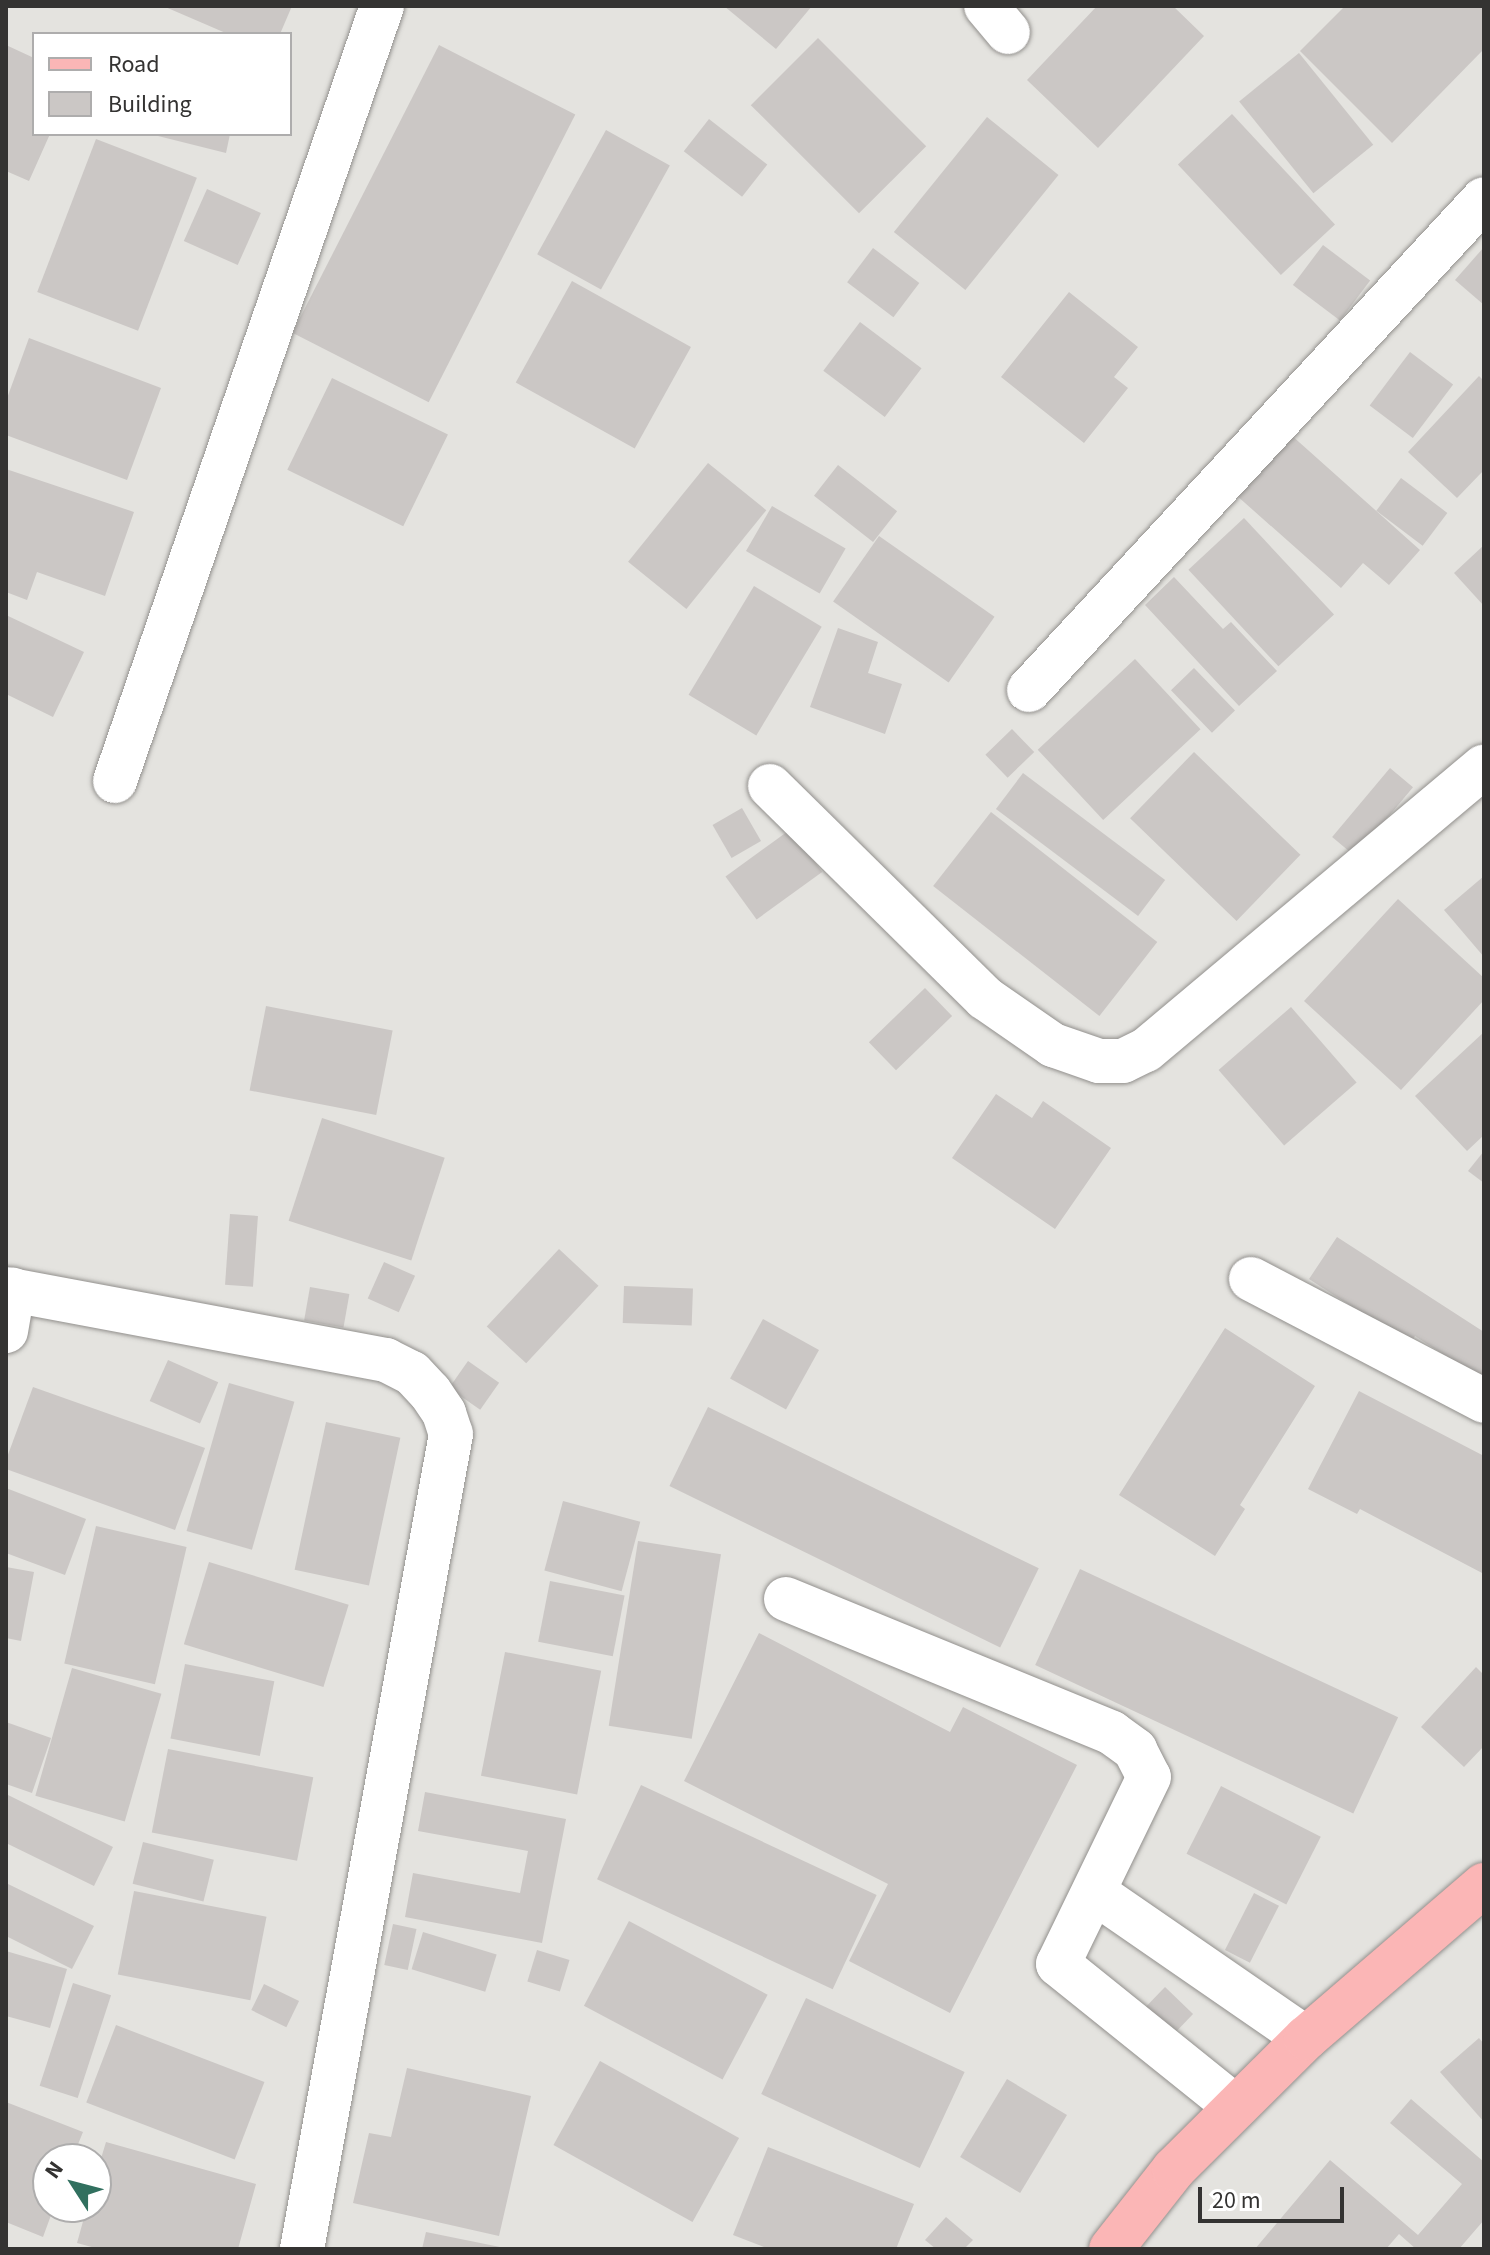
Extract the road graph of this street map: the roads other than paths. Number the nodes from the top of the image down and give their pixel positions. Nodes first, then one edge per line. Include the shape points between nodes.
1 (382, 6) edge
2 (1484, 199) edge
3 (1029, 690) dead end
4 (1484, 766) edge
5 (115, 781) dead end
6 (770, 786) dead end
7 (1251, 1279) dead end
8 (8, 1303) edge
9 (1484, 1401) edge
10 (786, 1599) dead end
11 (1484, 1885) edge
12 (1094, 1892) junction
13 (1306, 2038) junction
14 (1236, 2107) junction
15 (302, 2249) edge
16 (1111, 2249) edge

1 - 5 street
2 - 3 street
4 - 6 street via 1146,1050 1123,1061 1099,1061 1053,1045 985,998
7 - 9 street
8 - 15 street via 386,1360 412,1373 430,1392 451,1434
10 - 12 street via 1112,1733 1135,1750 1149,1777
11 - 13 main road
12 - 13 street
12 - 14 street via 1058,1964
13 - 14 main road
14 - 16 main road via 1174,2169

